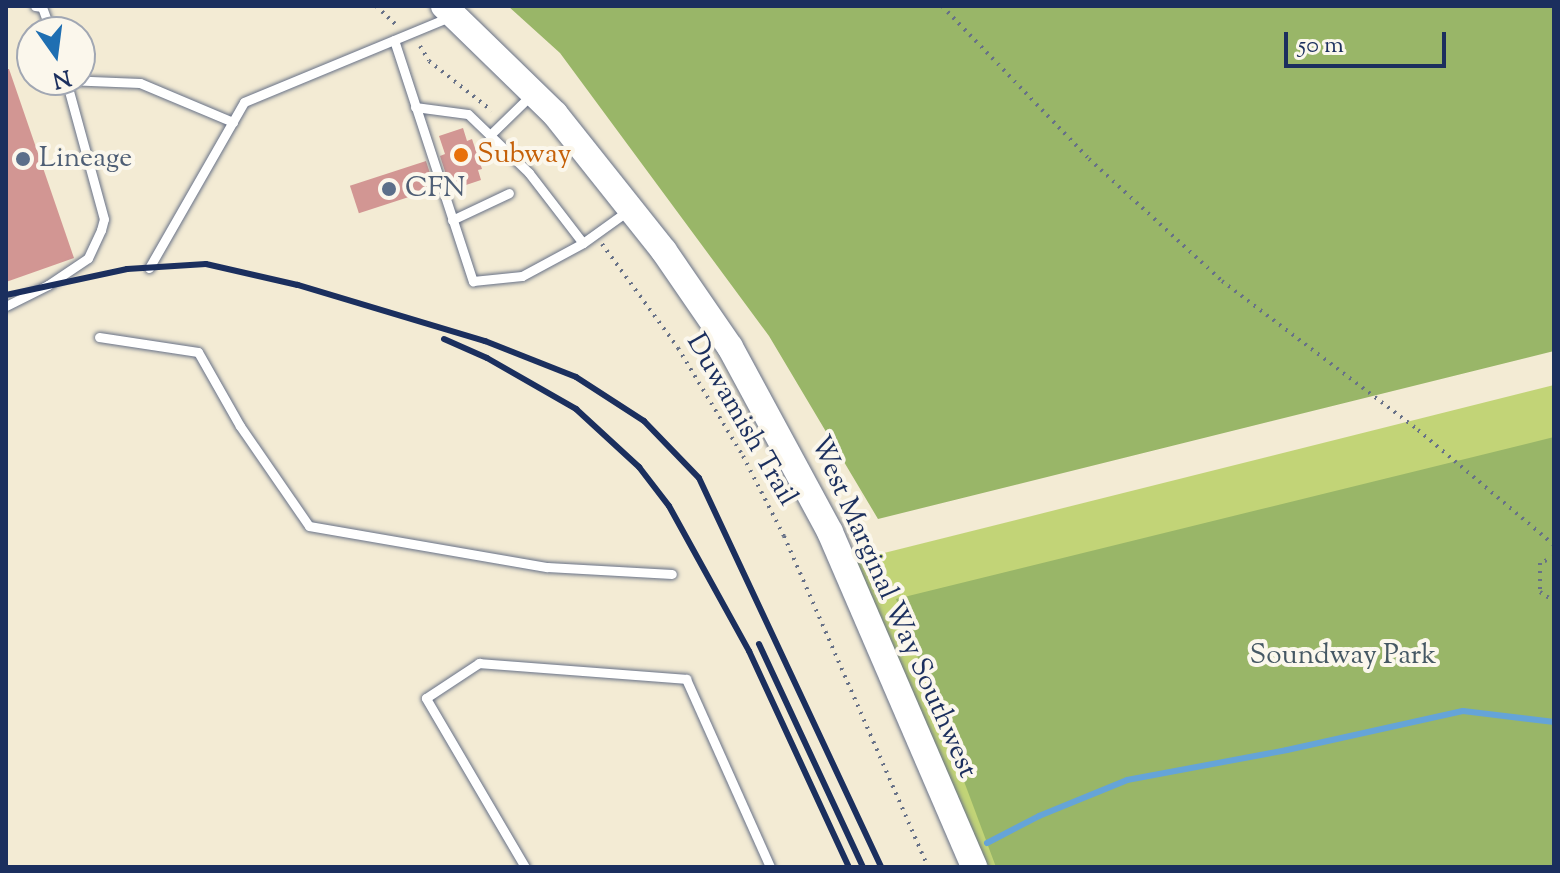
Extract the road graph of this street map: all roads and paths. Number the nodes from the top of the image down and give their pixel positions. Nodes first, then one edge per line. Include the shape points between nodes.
1 (942, 6) edge
2 (450, 10) edge
3 (394, 40) junction
4 (428, 54) dead end
5 (533, 93) junction
6 (415, 107) junction
7 (233, 122) junction
8 (503, 122) junction
9 (490, 135) junction
10 (509, 193) dead end
11 (631, 209) junction
12 (452, 220) junction
13 (595, 235) junction
14 (583, 243) junction
15 (149, 268) dead end
16 (6, 306) edge
17 (99, 337) dead end
18 (1554, 545) edge
19 (1554, 557) edge
20 (672, 574) dead end
21 (1554, 601) edge
22 (525, 867) edge
23 (770, 867) edge
24 (928, 867) edge
25 (974, 867) edge

1 - 18 path via 1089,159 1222,281 1418,430
2 - 3 lane
2 - 5 main road, West Marginal Way Southwest
3 - 6 lane
3 - 7 lane via 244,102
4 - 8 path via 429,61
5 - 8 lane
5 - 11 main road, West Marginal Way Southwest
6 - 9 lane via 468,114
6 - 12 lane
7 - 15 lane
7 - 16 lane via 140,83 66,80 104,219 88,258
8 - 9 lane
9 - 14 lane via 529,173
10 - 12 lane
11 - 13 lane
11 - 25 main road, West Marginal Way Southwest via 730,347 782,439 863,605
12 - 14 lane via 473,281 522,276
13 - 14 lane
13 - 24 path, Duwamish Trail via 678,348 743,456 784,536
17 - 20 lane via 198,352 240,426 309,526 547,567
19 - 21 path via 1540,563 1540,592
22 - 23 lane via 426,698 479,663 686,679

